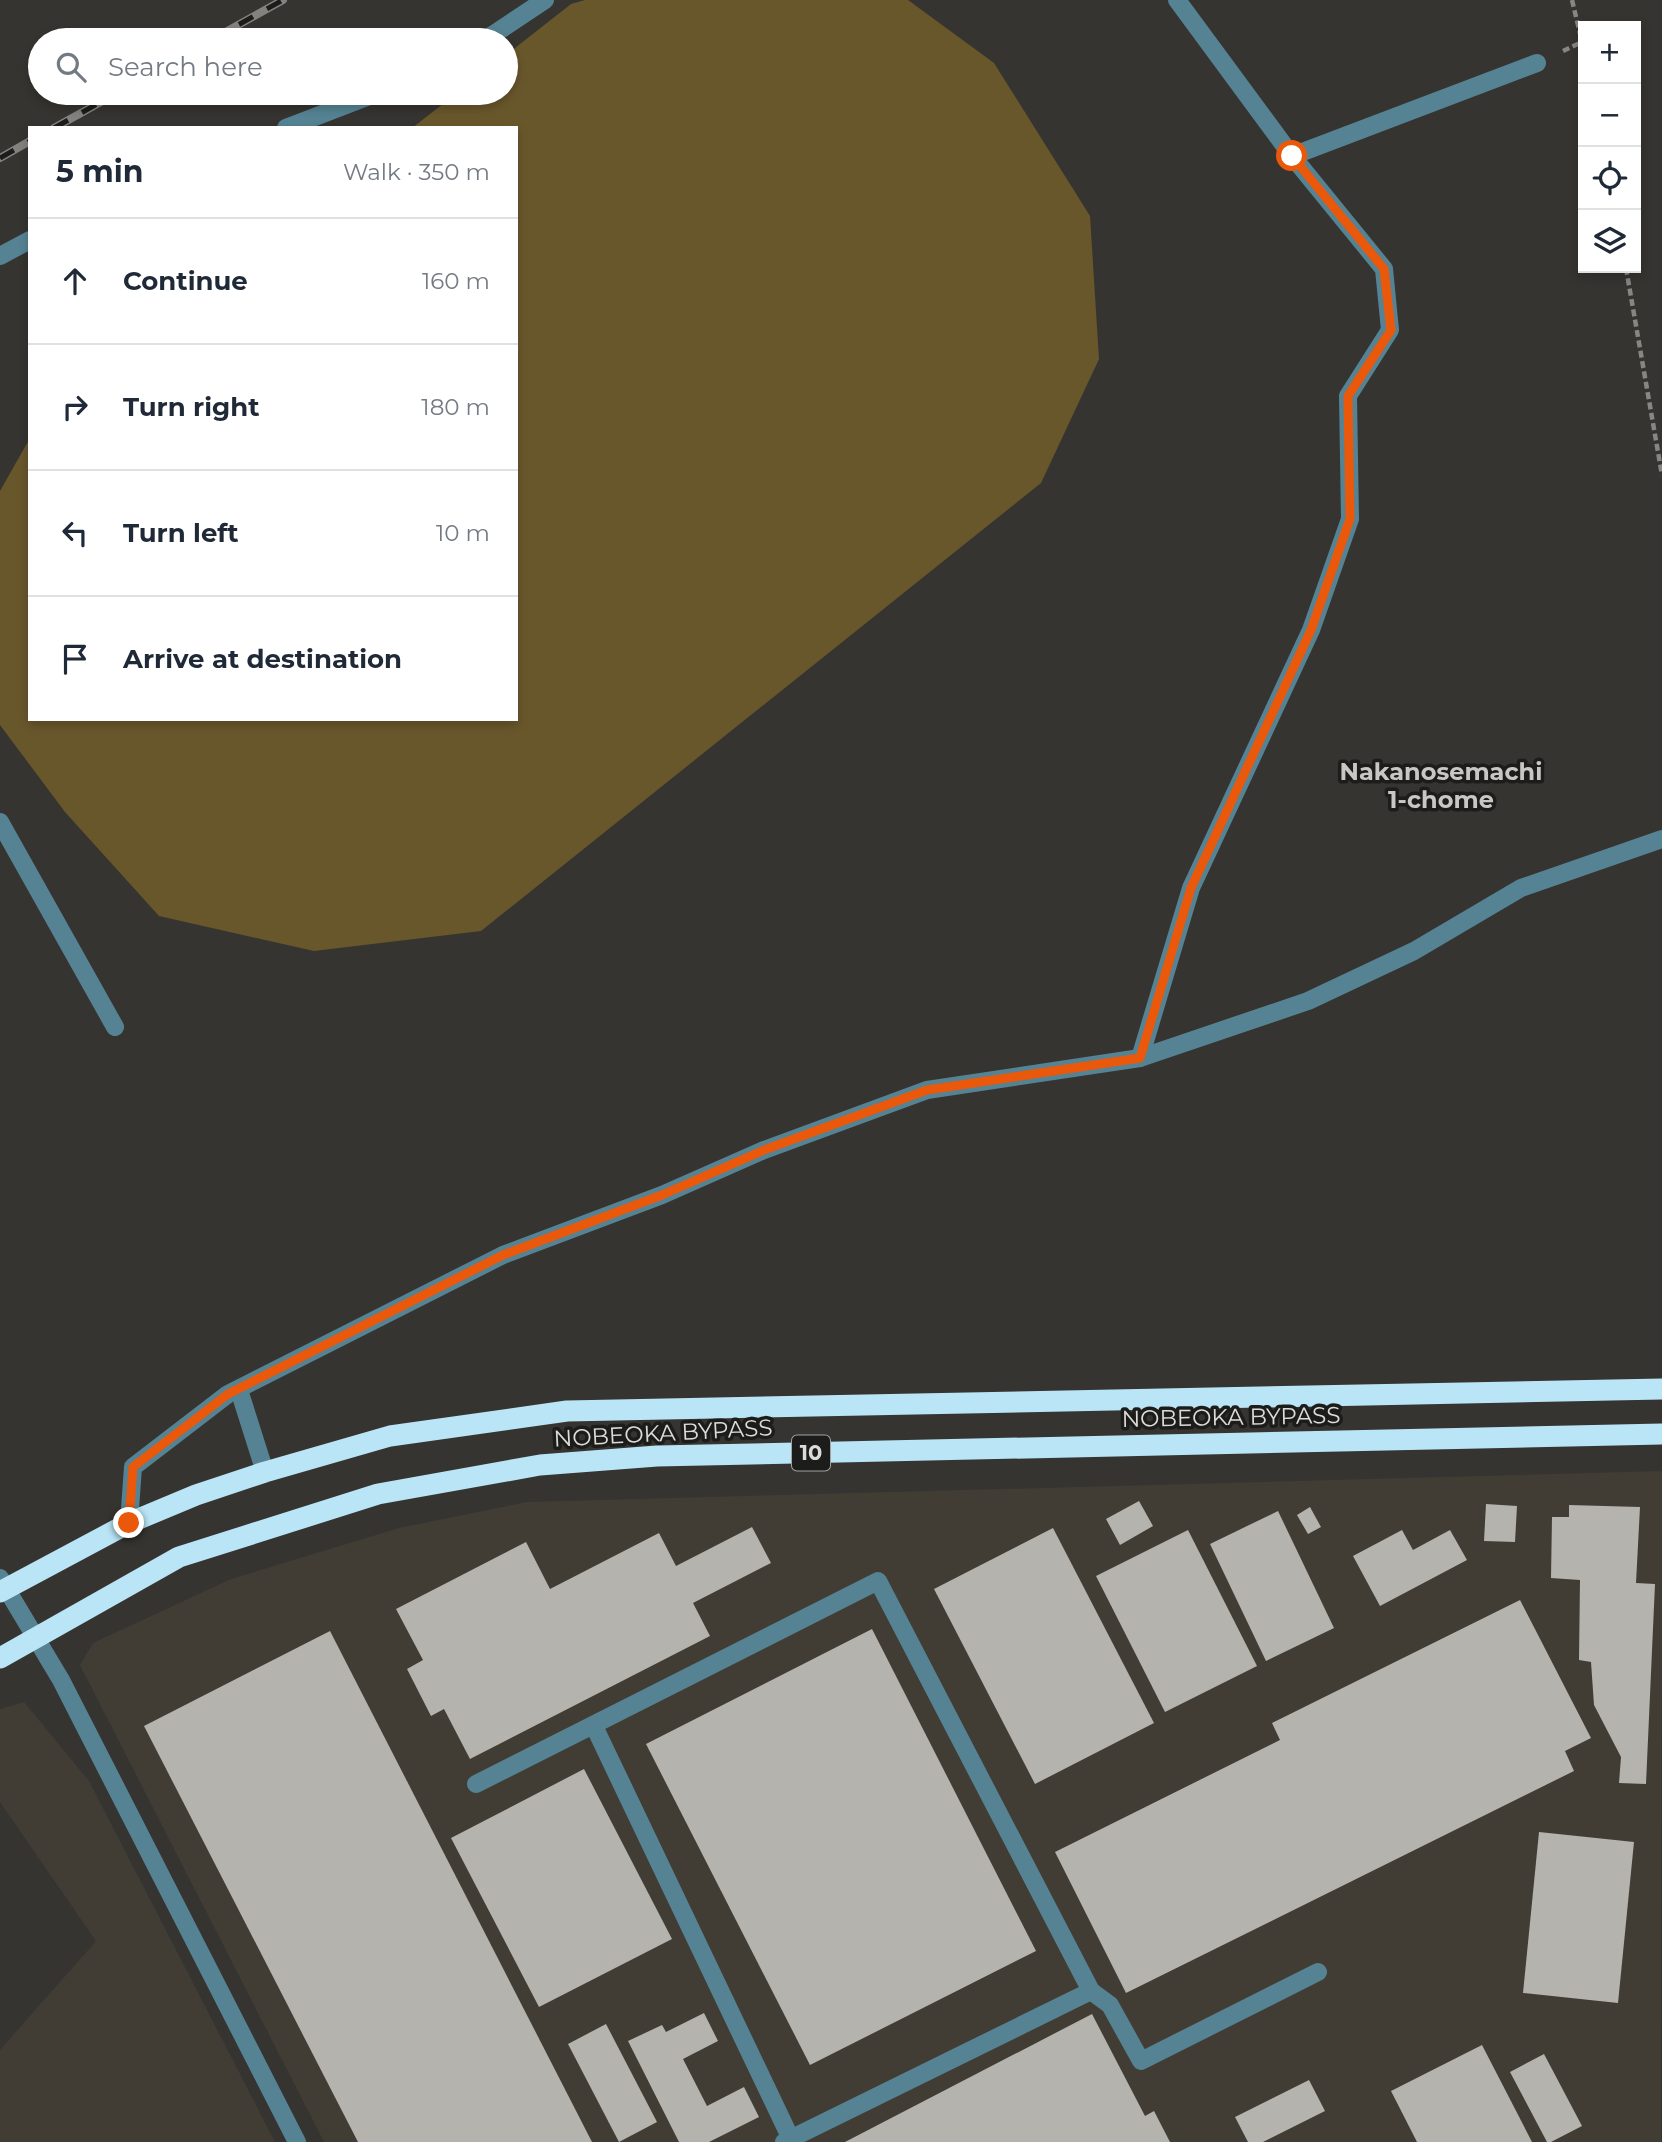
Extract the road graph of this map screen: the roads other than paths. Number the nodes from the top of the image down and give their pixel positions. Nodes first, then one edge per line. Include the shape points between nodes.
1 (545, 0) edge
2 (1177, 0) edge
3 (503, 28) edge
4 (1537, 63) dead end
5 (346, 105) edge
6 (291, 126) edge
7 (1292, 156) junction
8 (28, 241) edge
9 (0, 256) edge
10 (0, 822) edge
11 (1662, 839) edge
12 (116, 1027) dead end
13 (1140, 1058) junction
14 (1662, 1389) edge
15 (239, 1390) junction
16 (1662, 1434) edge
17 (265, 1472) junction
18 (129, 1523) junction
19 (2, 1586) edge
20 (36, 1636) junction
21 (0, 1658) edge
22 (594, 1726) junction
23 (476, 1784) dead end
24 (1318, 1972) dead end
25 (1091, 1991) junction
26 (788, 2140) edge
27 (296, 2142) edge

1 - 3 street
2 - 7 street
4 - 7 street
5 - 6 street
7 - 13 street via 1384,269 1391,330 1348,396 1350,519 1311,630 1191,888
8 - 9 street
10 - 12 street
11 - 13 street via 1521,888 1414,951 1308,1001
13 - 15 street via 927,1090 839,1122 503,1255
14 - 17 highway, NOBEOKA BYPASS / 10 via 567,1411 390,1436
15 - 17 street
15 - 18 street via 133,1467
16 - 20 highway, NOBEOKA BYPASS / 10 via 657,1456 540,1465 378,1494 178,1557
17 - 18 highway, NOBEOKA BYPASS / 10
18 - 19 highway, NOBEOKA BYPASS / 10
19 - 20 street
20 - 21 highway, NOBEOKA BYPASS / 10
20 - 27 street
22 - 23 street
22 - 25 street via 878,1581
22 - 26 street
24 - 25 street via 1141,2062 1110,2005
25 - 26 street

